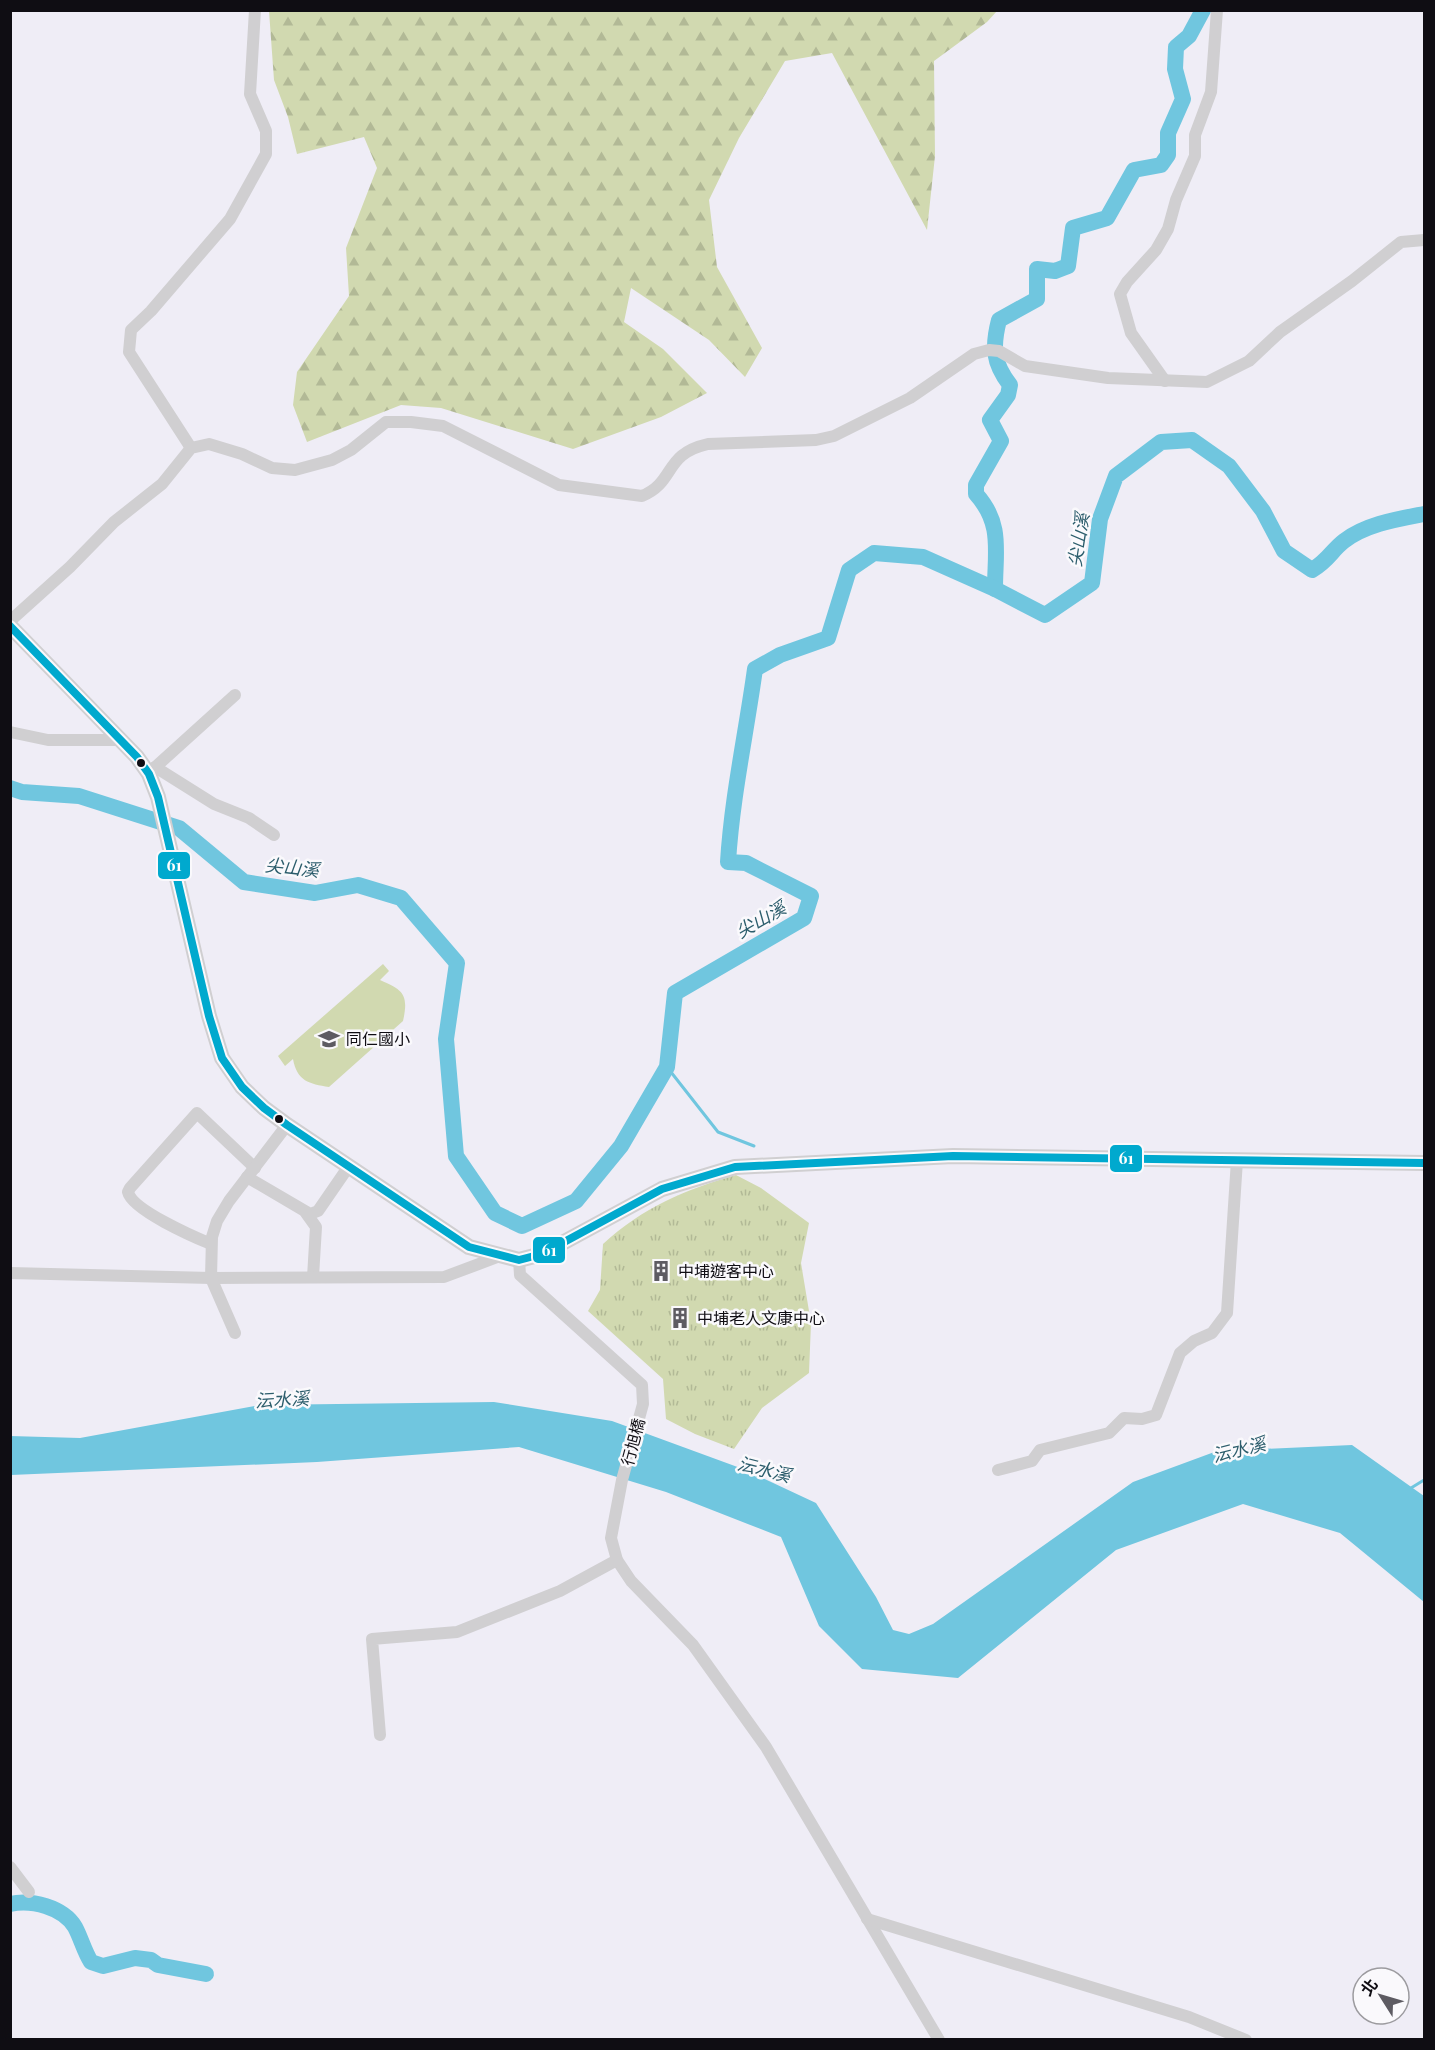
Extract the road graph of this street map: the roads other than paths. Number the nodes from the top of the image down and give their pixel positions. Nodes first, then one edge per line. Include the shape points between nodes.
1 (255, 10) edge
2 (1217, 10) edge
3 (1425, 240) edge
4 (1165, 381) junction
5 (191, 448) junction
6 (10, 621) edge
7 (10, 626) edge
8 (235, 695) dead end
9 (10, 732) edge
10 (119, 740) junction
11 (152, 771) junction
12 (274, 835) dead end
13 (287, 1125) junction
14 (1237, 1160) junction
15 (1425, 1163) edge
16 (349, 1166) junction
17 (251, 1172) junction
18 (306, 1213) junction
19 (211, 1244) junction
20 (500, 1256) junction
21 (519, 1260) junction
22 (10, 1274) edge
23 (313, 1277) junction
24 (211, 1278) junction
25 (235, 1333) dead end
26 (998, 1470) dead end
27 (617, 1560) junction
28 (380, 1735) dead end
29 (10, 1867) edge
30 (29, 1892) dead end
31 (867, 1919) junction
32 (939, 2040) edge
33 (1246, 2040) edge

1 - 5 street via 250,94 266,131 267,154 230,219 131,330 129,342 129,352
2 - 4 street via 1211,92 1195,135 1195,156 1168,229 1120,294 1131,333
3 - 4 street via 1396,245 1241,365 1207,382
4 - 5 street via 1108,378 1025,366 994,351 974,354 910,398 834,436 691,448 673,463 653,491 642,496 559,485 443,426 411,422 386,422 351,450 332,460 295,470 272,468 209,444
5 - 6 street via 162,484 114,522
7 - 10 main road
8 - 11 street
9 - 10 street via 48,740
10 - 11 main road
11 - 12 street via 249,818
11 - 13 main road via 222,1058 242,1088
13 - 16 main road
13 - 17 street
14 - 15 main road
14 - 21 main road via 953,1156 735,1167 662,1190 542,1254
14 - 26 street via 1227,1313 1212,1333 1180,1353 1156,1415 1124,1418 1109,1434 1041,1450 1032,1461
16 - 18 street via 318,1211
16 - 20 main road via 469,1247
17 - 18 street
17 - 19 street via 217,1221
17 - 19 street via 197,1113 130,1188 133,1200 177,1229
18 - 23 street via 316,1227
19 - 24 street
20 - 21 main road
20 - 23 street via 444,1277
21 - 27 street, 行旭橋 via 520,1275 642,1385 644,1404 622,1480 611,1538
22 - 24 street
23 - 24 street
24 - 25 street
27 - 28 street via 560,1591 457,1632 372,1639
27 - 31 street via 631,1581 693,1645 766,1747
29 - 30 street
31 - 32 street
31 - 33 street via 1189,2017

